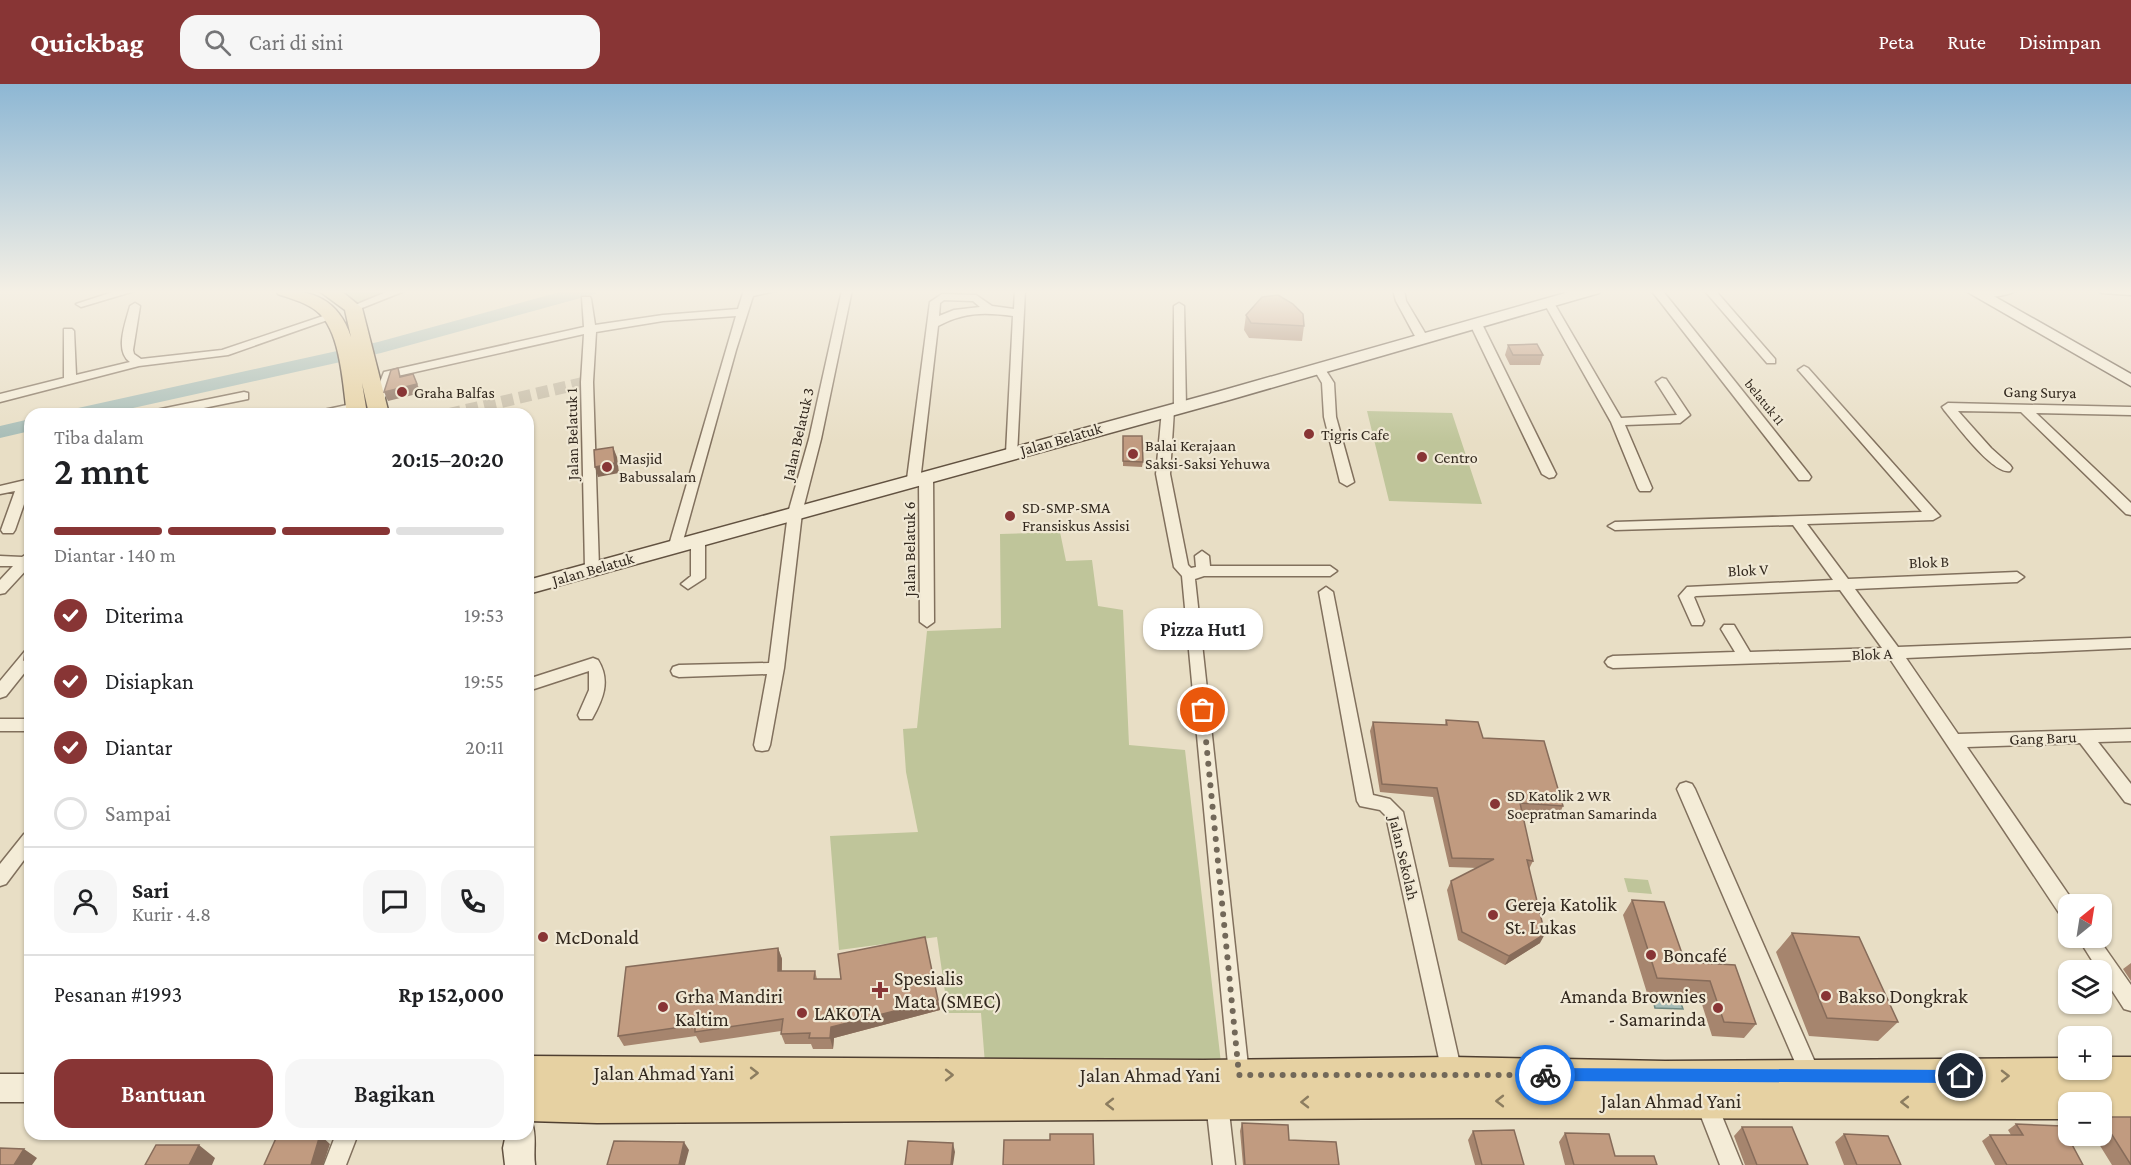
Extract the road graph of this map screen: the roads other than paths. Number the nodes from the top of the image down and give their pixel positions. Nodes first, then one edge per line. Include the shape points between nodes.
1 (68, 340) edge
2 (129, 340) edge
3 (265, 340) edge
4 (351, 340) edge
5 (540, 340) edge
6 (589, 340) edge
7 (735, 340) edge
8 (835, 340) edge
9 (932, 340) edge
10 (1017, 340) edge
11 (1177, 340) edge
12 (1414, 340) edge
13 (1484, 340) edge
14 (1570, 340) edge
15 (1696, 340) edge
16 (1753, 340) edge
17 (2059, 340) edge
18 (353, 343) joint
19 (209, 345) dead end
20 (203, 356) junction
21 (1771, 361) dead end
22 (140, 363) junction
23 (358, 365) junction
24 (1319, 368) junction
25 (1804, 370) dead end
26 (70, 381) junction
27 (2131, 381) edge
28 (1662, 382) dead end
29 (244, 396) dead end
30 (0, 398) edge
31 (209, 408) edge
32 (356, 408) edge
33 (377, 408) edge
34 (379, 408) edge
35 (1174, 408) junction
36 (2024, 408) junction
37 (2131, 411) edge
38 (1617, 422) junction
39 (1012, 453) junction
40 (2005, 468) dead end
41 (1549, 474) dead end
42 (1804, 477) dead end
43 (920, 478) junction
44 (1347, 482) dead end
45 (24, 484) edge
46 (1645, 488) dead end
47 (0, 490) edge
48 (24, 490) edge
49 (2131, 511) edge
50 (795, 513) junction
51 (1798, 522) junction
52 (1616, 526) dead end
53 (8, 530) dead end
54 (698, 539) junction
55 (676, 545) junction
56 (24, 559) edge
57 (0, 561) edge
58 (24, 563) edge
59 (1198, 567) junction
60 (592, 568) junction
61 (1330, 572) dead end
62 (2017, 577) dead end
63 (688, 584) dead end
64 (1842, 584) junction
65 (534, 585) edge
66 (0, 589) edge
67 (1326, 592) dead end
68 (1697, 621) dead end
69 (927, 622) dead end
70 (1729, 629) dead end
71 (2131, 643) edge
72 (1894, 653) junction
73 (1746, 658) junction
74 (24, 662) edge
75 (1612, 662) dead end
76 (776, 668) junction
77 (679, 671) dead end
78 (534, 683) edge
79 (0, 692) edge
80 (586, 715) dead end
81 (0, 725) edge
82 (24, 725) edge
83 (2131, 735) edge
84 (2084, 736) junction
85 (1954, 741) junction
86 (762, 745) dead end
87 (1686, 789) dead end
88 (2131, 797) edge
89 (24, 847) edge
90 (0, 877) edge
91 (2058, 895) edge
92 (2094, 948) edge
93 (2131, 1002) edge
94 (534, 1072) edge
95 (2131, 1072) edge
96 (1452, 1073) junction
97 (1239, 1075) junction
98 (1811, 1076) junction
99 (0, 1088) edge
100 (24, 1088) edge
101 (1706, 1101) junction
102 (2131, 1102) edge
103 (1217, 1103) junction
104 (534, 1104) edge
105 (345, 1140) edge
106 (335, 1165) edge
107 (1224, 1165) edge
108 (1731, 1165) edge

1 - 26 street
2 - 22 street via 129,356
3 - 20 street
4 - 18 main road
5 - 34 street via 388,375
6 - 60 street, Jalan Belatuk 1
7 - 55 street
8 - 50 street, Jalan Belatuk 3
9 - 43 street, Jalan Belatuk 6
10 - 39 street
11 - 35 street
12 - 24 street, Jalan Belatuk
13 - 41 street
14 - 38 street
15 - 42 street, belatuk 11
16 - 21 street
17 - 27 street
18 - 23 main road
19 - 20 street
20 - 22 street
22 - 26 street
23 - 32 main road
23 - 33 main road
24 - 35 street, Jalan Belatuk
24 - 44 street via 1328,384 1330,417
25 - 51 street via 1933,516
26 - 30 street
28 - 38 street via 1684,416
29 - 31 street
35 - 39 street, Jalan Belatuk
35 - 59 street via 1162,459 1164,484 1181,567
36 - 37 street, Gang Surya
36 - 40 street, Gang Surya via 1948,407
36 - 49 street
38 - 46 street
39 - 43 street, Jalan Belatuk
43 - 50 street, Jalan Belatuk
43 - 69 street, Jalan Belatuk 6
45 - 47 street
48 - 53 street
50 - 54 street, Jalan Belatuk
50 - 76 street, Jalan Belatuk 3
51 - 52 street
51 - 64 street
54 - 55 street, Jalan Belatuk
54 - 63 street via 698,578
55 - 60 street, Jalan Belatuk
56 - 57 street
58 - 66 street
59 - 61 street
59 - 97 street
60 - 65 street, Jalan Belatuk
62 - 64 street, Blok B
64 - 68 street, Blok V via 1692,591 1686,601
64 - 72 street
67 - 96 street, Jalan Sekolah via 1366,801 1384,804 1394,812
70 - 73 street
71 - 72 street, Blok A
72 - 73 street, Blok A
72 - 85 street
73 - 75 street, Blok A
74 - 79 street
76 - 77 street
76 - 86 street, Jalan Belatuk 3
78 - 80 street via 593,664 597,686
81 - 82 street
83 - 84 street, Gang Baru
84 - 85 street, Gang Baru
84 - 88 street
85 - 91 street
87 - 98 street
89 - 90 street
92 - 93 street
94 -> 97 main road, Jalan Ahmad Yani
98 -> 95 main road, Jalan Ahmad Yani
96 - 97 main road, Jalan Ahmad Yani
96 - 98 main road, Jalan Ahmad Yani
99 - 100 street
102 -> 101 main road, Jalan Ahmad Yani
101 -> 103 main road, Jalan Ahmad Yani
101 - 108 street
103 -> 104 main road, Jalan Ahmad Yani
103 - 107 street
105 - 106 street

